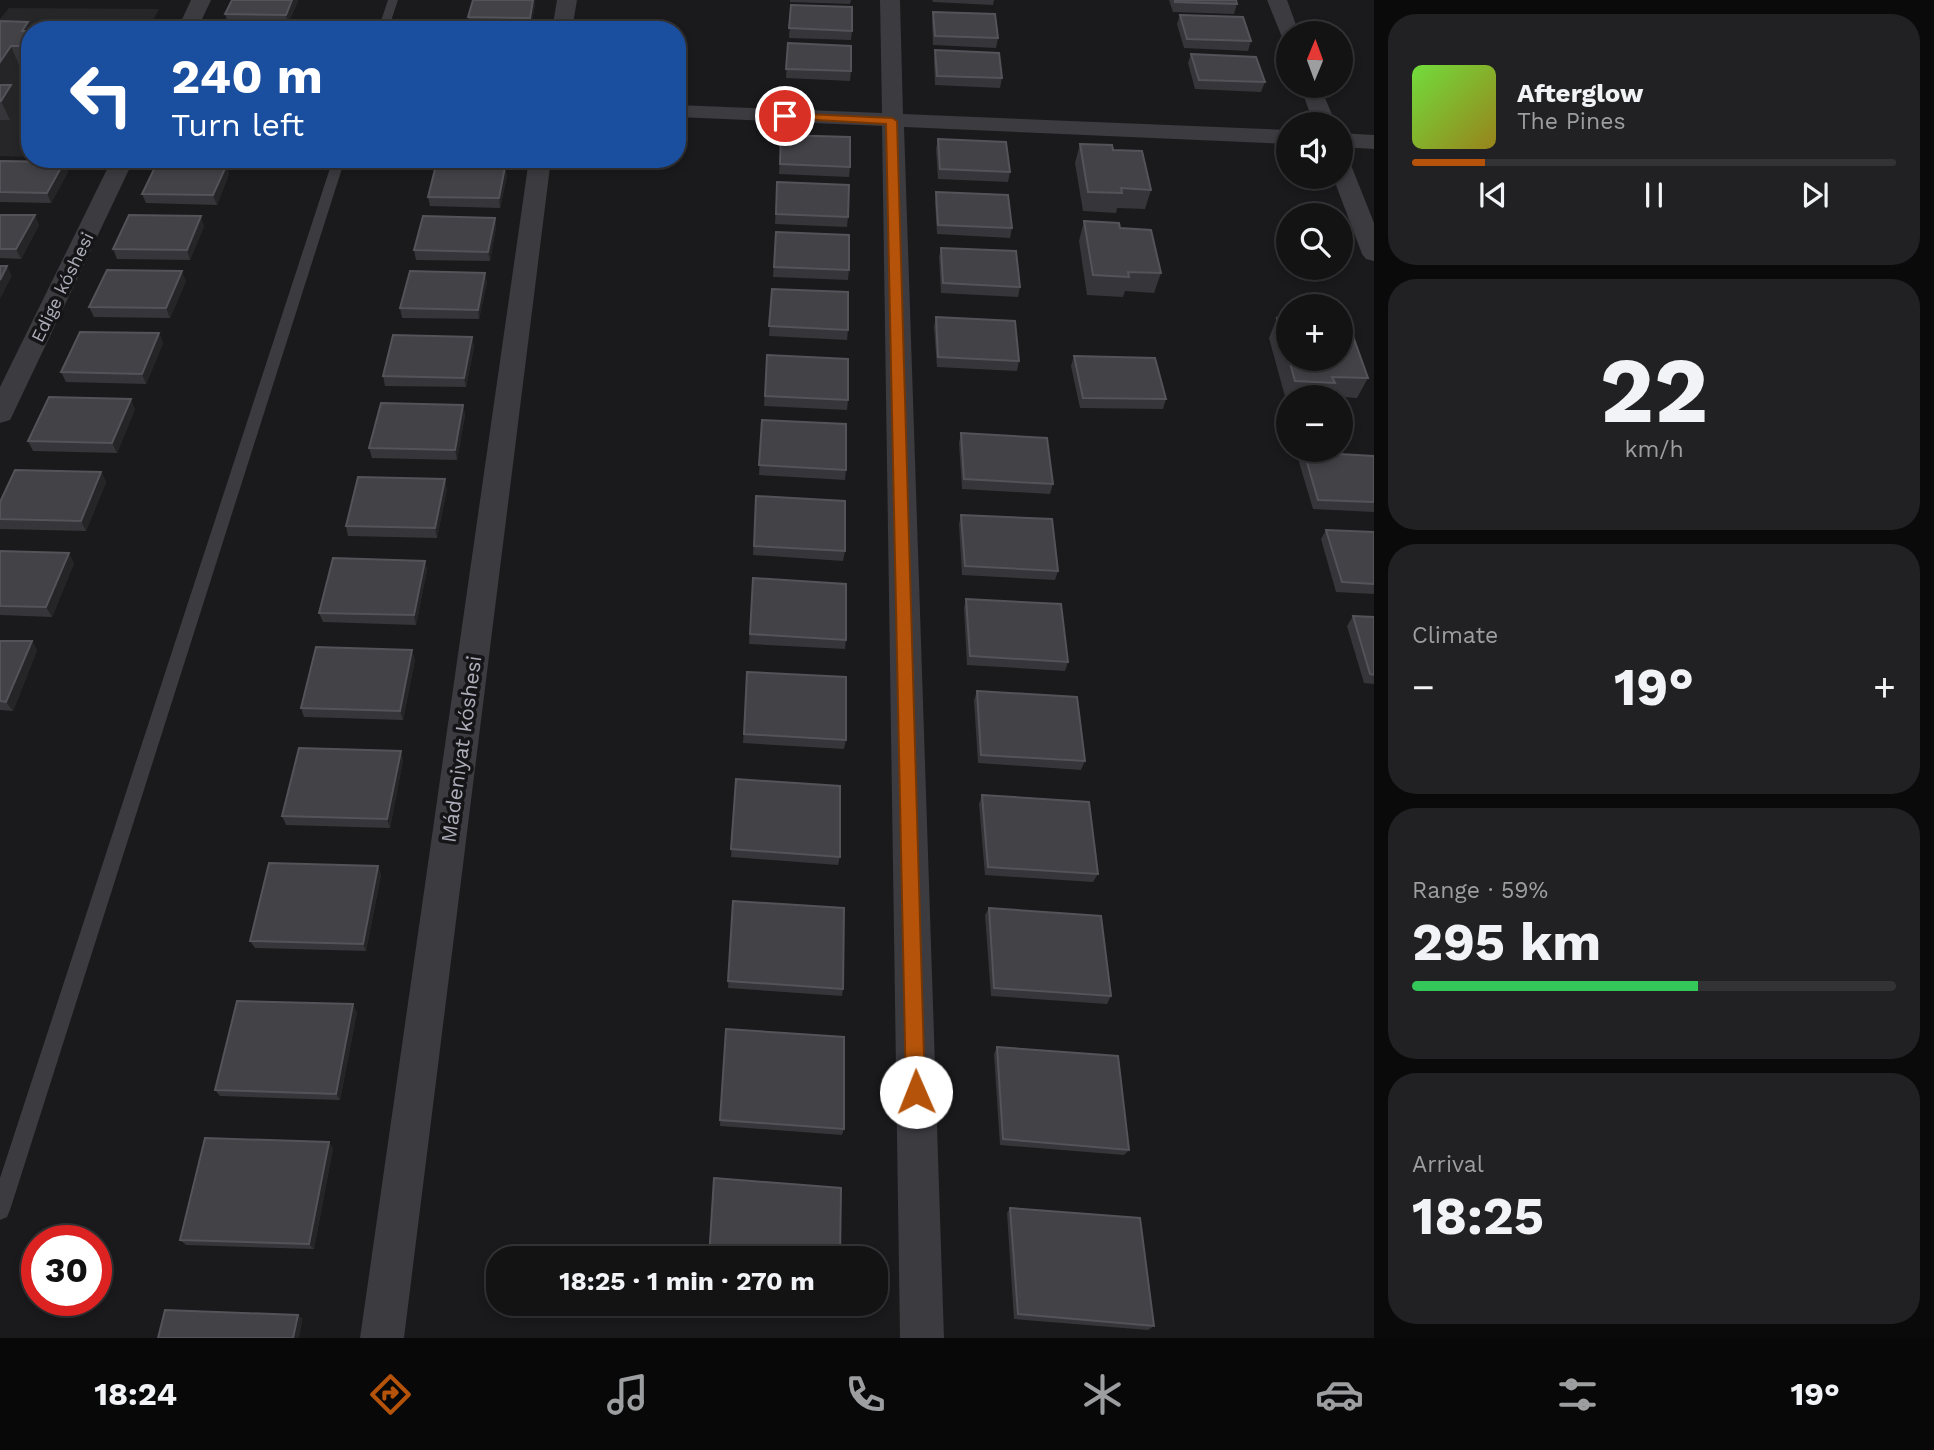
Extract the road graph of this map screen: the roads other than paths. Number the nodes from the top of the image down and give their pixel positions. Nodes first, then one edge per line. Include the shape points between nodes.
1 (201, 0) edge
2 (393, 0) edge
3 (567, 0) edge
4 (890, 0) edge
5 (1276, 0) edge
6 (191, 21) edge
7 (386, 21) edge
8 (564, 21) edge
9 (1284, 21) edge
10 (686, 111) edge
11 (892, 121) junction
12 (1276, 137) edge
13 (1353, 140) edge
14 (1374, 142) edge
15 (120, 168) edge
16 (336, 168) edge
17 (539, 168) edge
18 (1349, 189) edge
19 (1374, 254) edge
20 (0, 414) edge
21 (0, 1210) edge
22 (382, 1338) edge
23 (922, 1338) edge

1 - 6 street
2 - 7 lane
3 - 8 street
4 - 11 street
5 - 9 street
10 - 11 street
11 - 12 street
11 - 23 street
13 - 14 street
15 - 20 street, Edige kóshesi
16 - 21 lane
17 - 22 street, Mádeniyat kóshesi
18 - 19 street

